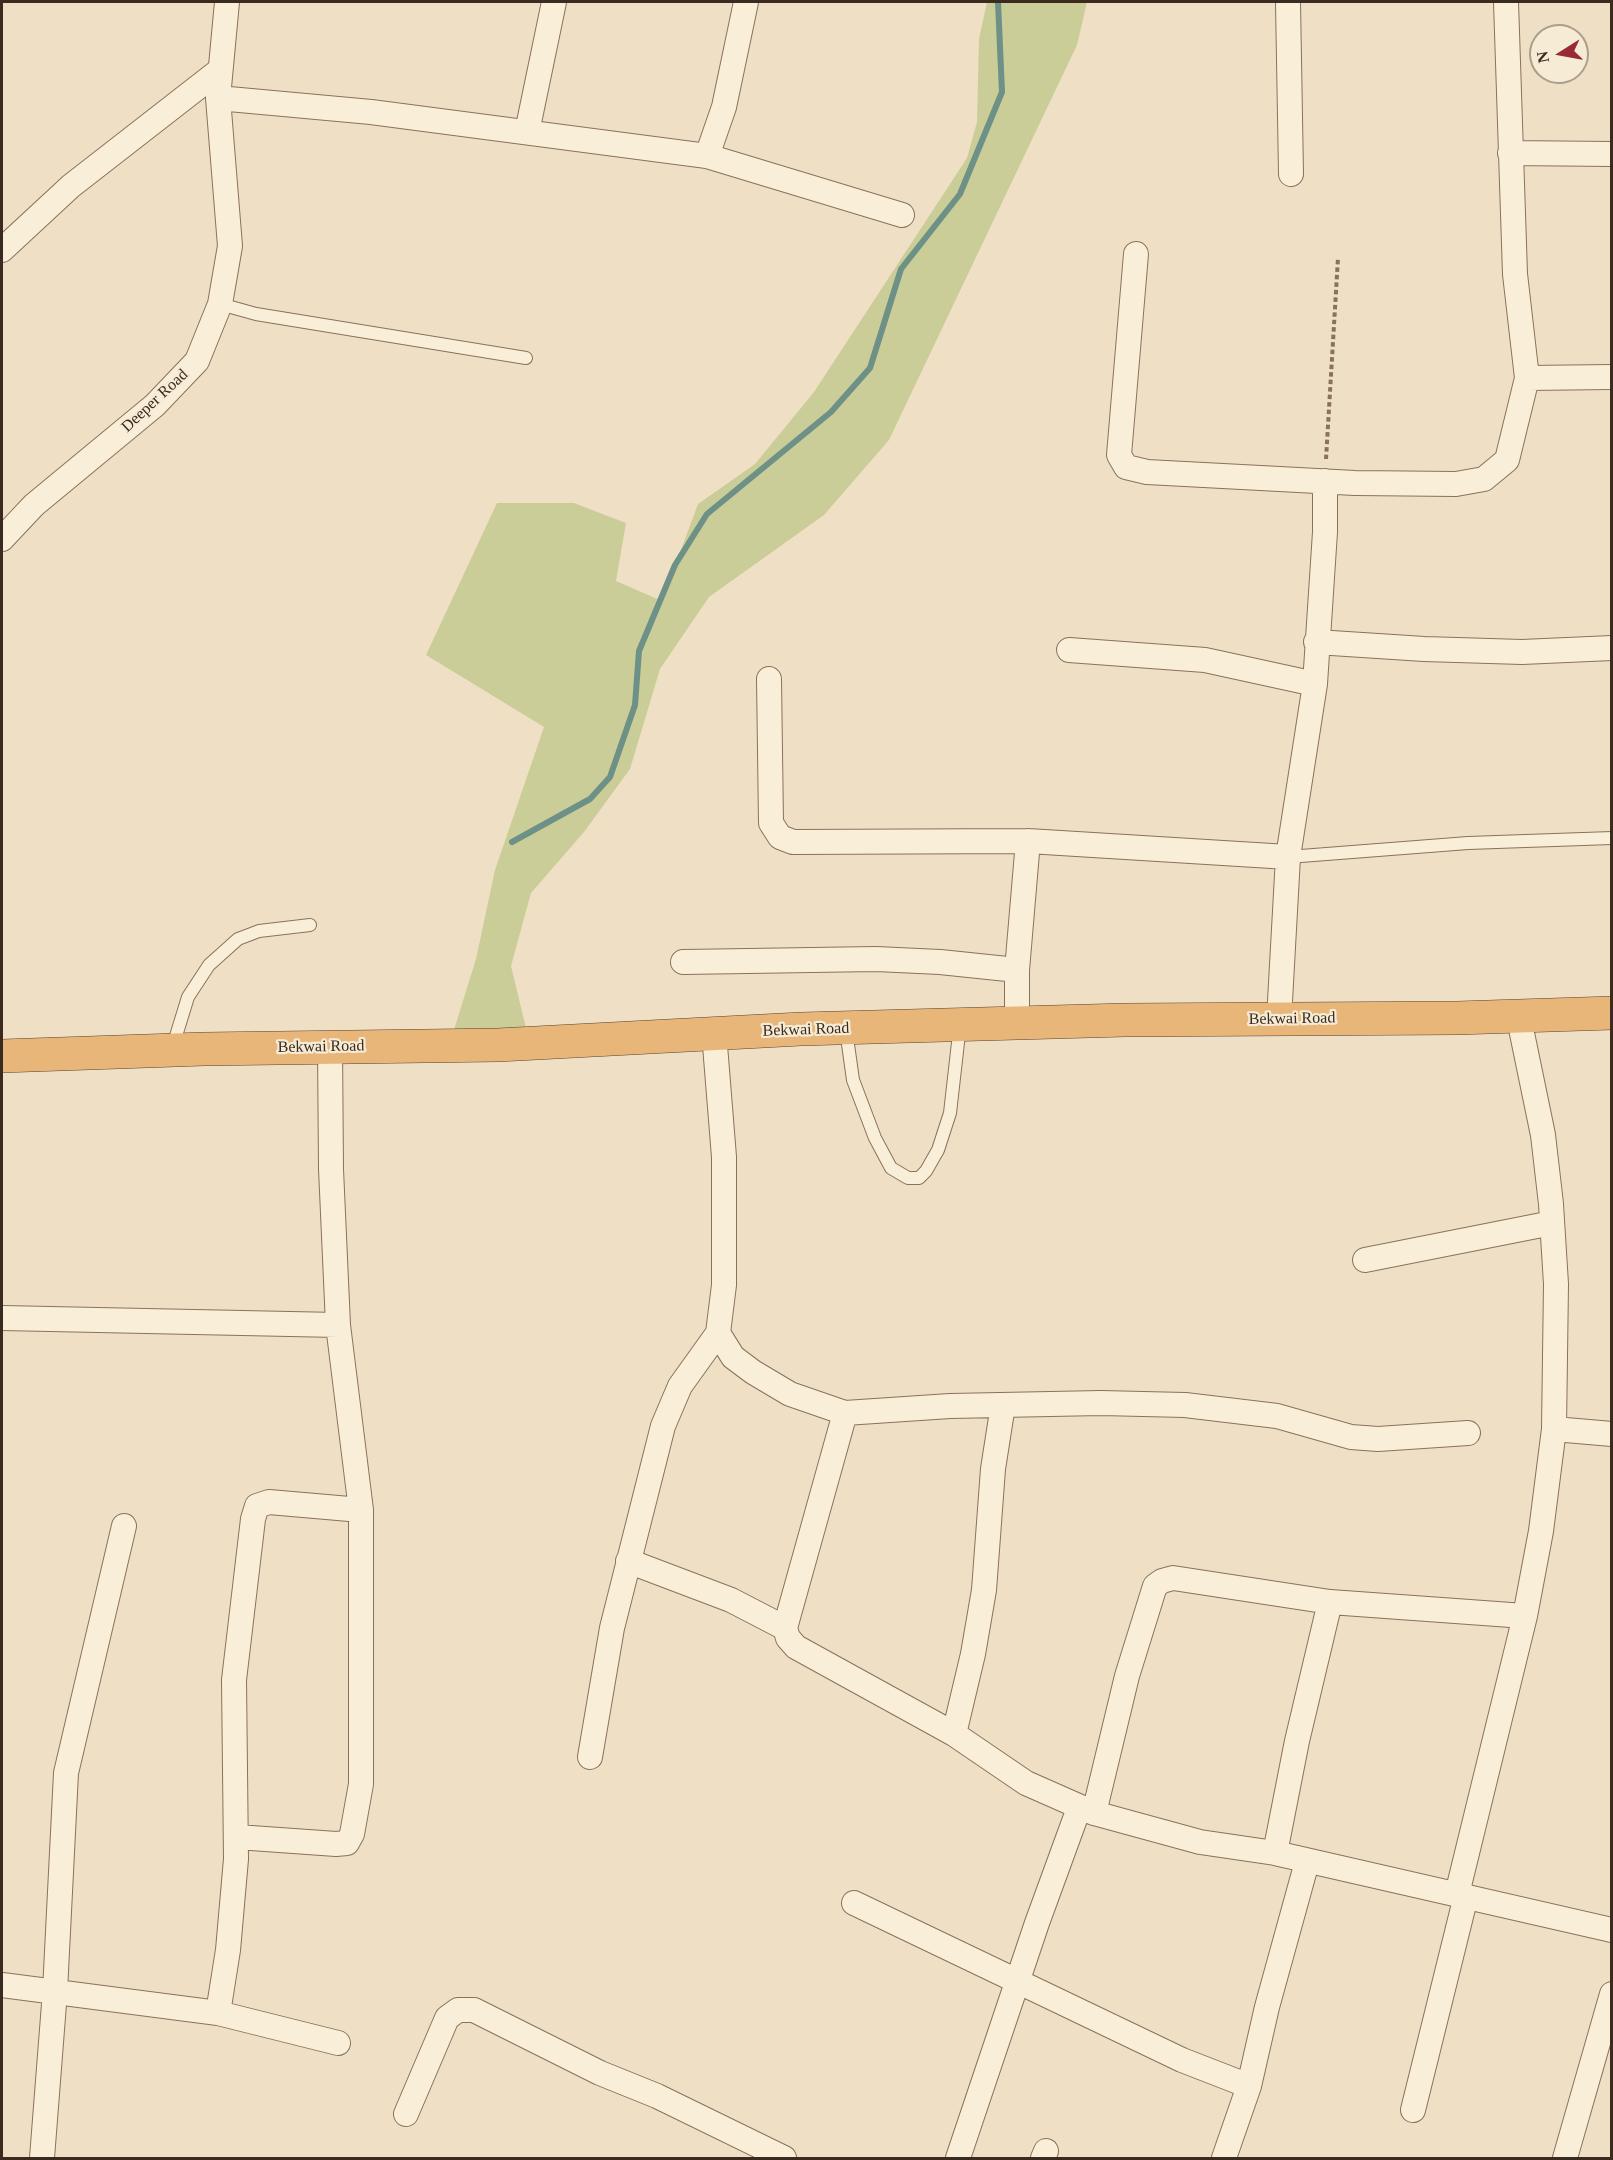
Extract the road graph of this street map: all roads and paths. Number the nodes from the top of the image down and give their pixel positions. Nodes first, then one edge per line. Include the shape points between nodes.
1 (226, 2) edge
2 (554, 2) edge
3 (746, 2) edge
4 (1288, 2) edge
5 (1506, 2) edge
6 (220, 70) junction
7 (218, 98) junction
8 (527, 132) junction
9 (1510, 153) junction
10 (1611, 154) edge
11 (707, 156) junction
12 (1291, 174) dead end
13 (902, 215) dead end
14 (2, 250) edge
15 (1136, 254) dead end
16 (1338, 258) dead end
17 (220, 304) junction
18 (526, 358) dead end
19 (1611, 377) edge
20 (1527, 378) junction
21 (1325, 481) junction
22 (2, 539) edge
23 (1316, 642) junction
24 (1611, 648) edge
25 (1068, 650) dead end
26 (769, 680) dead end
27 (1315, 684) junction
28 (1611, 838) edge
29 (1028, 841) junction
30 (1288, 857) junction
31 (310, 925) dead end
32 (683, 962) dead end
33 (1017, 970) junction
34 (1611, 1013) edge
35 (1518, 1014) junction
36 (1279, 1019) junction
37 (1017, 1023) junction
38 (960, 1025) junction
39 (845, 1028) junction
40 (714, 1033) junction
41 (330, 1047) junction
42 (172, 1050) junction
43 (2, 1056) edge
44 (1552, 1223) junction
45 (1365, 1260) dead end
46 (2, 1318) edge
47 (338, 1325) junction
48 (718, 1333) junction
49 (1003, 1405) junction
50 (845, 1413) junction
51 (1554, 1429) junction
52 (1468, 1433) dead end
53 (1611, 1434) edge
54 (361, 1510) junction
55 (124, 1526) dead end
56 (628, 1562) junction
57 (1330, 1602) junction
58 (1525, 1616) junction
59 (785, 1628) junction
60 (954, 1734) junction
61 (590, 1756) dead end
62 (1087, 1810) junction
63 (237, 1837) junction
64 (1275, 1853) junction
65 (1307, 1862) junction
66 (1461, 1895) junction
67 (854, 1903) dead end
68 (1611, 1930) edge
69 (1017, 1982) junction
70 (2, 1985) edge
71 (55, 1991) junction
72 (1611, 1994) edge
73 (218, 2013) junction
74 (338, 2043) dead end
75 (1249, 2086) junction
76 (1413, 2110) dead end
77 (406, 2114) dead end
78 (42, 2158) edge
79 (784, 2158) edge
80 (958, 2158) edge
81 (1224, 2158) edge
82 (1565, 2158) edge

1 - 6 street, Deeper Road
2 - 8 street
3 - 11 street via 724,107
4 - 12 street
5 - 9 street
6 - 7 street, Deeper Road
6 - 14 street via 71,186
7 - 8 street
7 - 17 street, Deeper Road via 231,246
8 - 11 street
9 - 10 street
9 - 20 street via 1515,274
11 - 13 street
15 - 21 street via 1119,455 1126,467 1147,472
16 - 21 path
17 - 18 lane via 256,314
17 - 22 street, Deeper Road via 197,361 155,405 34,505
19 - 20 street
20 - 21 street via 1507,460 1484,479 1456,484
21 - 23 street
23 - 24 street via 1522,652
23 - 27 street
25 - 27 street via 1205,660
26 - 29 street via 770,815 780,837 793,842
27 - 30 street
28 - 30 lane via 1468,843
29 - 30 street
29 - 33 street
30 - 36 street
31 - 42 lane via 260,931 238,939 209,965 188,997
32 - 33 street via 876,959
33 - 37 street
34 - 35 highway, Bekwai Road
35 - 36 highway, Bekwai Road
35 - 44 street via 1543,1136
36 - 37 highway, Bekwai Road
37 - 38 highway, Bekwai Road
38 - 39 highway, Bekwai Road
38 - 39 lane via 950,1113 938,1150 919,1178 908,1178 891,1168 875,1138 853,1080
39 - 40 highway, Bekwai Road
40 - 41 highway, Bekwai Road via 498,1045
40 - 48 street via 724,1157 724,1285
41 - 42 highway, Bekwai Road
41 - 47 street
42 - 43 highway, Bekwai Road
44 - 45 street
44 - 51 street via 1556,1295
46 - 47 street
47 - 54 street
48 - 50 street via 733,1357 753,1372 790,1394
48 - 56 street via 680,1386 663,1426
49 - 50 street
49 - 52 street via 1185,1406 1277,1416 1351,1437 1378,1439
49 - 60 street via 993,1469 984,1590
50 - 59 street
51 - 53 street
51 - 58 street
54 - 63 street via 269,1503 257,1506 252,1519 234,1680
54 - 63 street via 361,1784 352,1834 347,1842 336,1844
55 - 71 street via 66,1773
56 - 59 street via 731,1600
56 - 61 street via 612,1628
57 - 58 street
57 - 62 street via 1173,1578 1155,1586
57 - 64 street
58 - 66 street
59 - 60 street via 796,1647
60 - 62 street via 1026,1783
62 - 64 street via 1200,1842
62 - 69 street
63 - 73 street via 228,1950
64 - 65 street
65 - 66 street
65 - 75 street
66 - 68 street
66 - 76 street
67 - 69 street
69 - 75 street via 1182,2060
69 - 80 street
70 - 71 street
71 - 73 street
71 - 78 street
72 - 82 street
73 - 74 street
75 - 81 street
77 - 79 street via 447,2018 458,2010 474,2010

